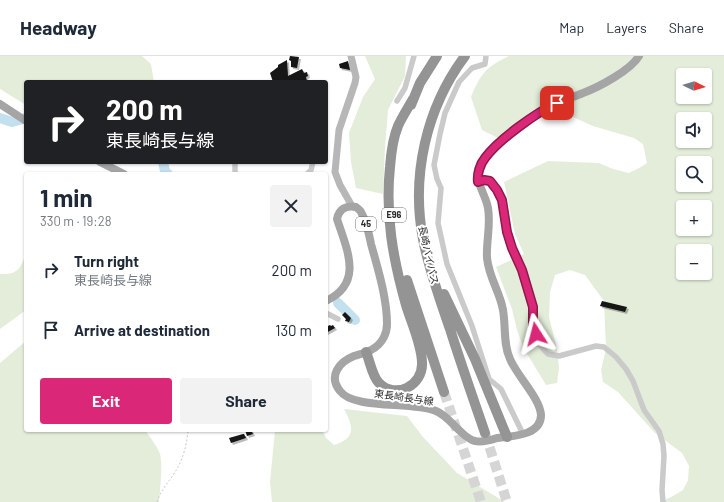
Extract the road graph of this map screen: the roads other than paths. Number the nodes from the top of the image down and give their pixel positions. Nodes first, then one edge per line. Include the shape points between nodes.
1 (351, 56) edge
2 (414, 56) edge
3 (437, 56) edge
4 (465, 56) edge
5 (486, 56) edge
6 (639, 56) edge
7 (413, 99) junction
8 (397, 102) dead end
9 (0, 104) edge
10 (24, 119) edge
11 (104, 164) edge
12 (120, 172) edge
13 (478, 182) junction
14 (352, 206) junction
15 (430, 266) junction
16 (401, 285) junction
17 (328, 300) edge
18 (333, 311) dead end
19 (328, 312) edge
20 (328, 313) edge
21 (338, 319) dead end
22 (422, 329) junction
23 (366, 352) junction
24 (444, 392) tunnel mouth
25 (484, 432) tunnel mouth
26 (523, 434) junction
27 (507, 437) junction
28 (663, 502) edge

1 - 14 street via 356,77 340,130 335,172
2 - 8 street via 405,88
3 - 7 highway, E96
4 - 15 highway, 長崎バイパス / E96 via 438,99 422,160 420,210
5 - 26 street via 486,64 472,68 459,82 445,113 434,165 441,188 438,223 447,264 472,326 489,379 501,389
6 - 13 main road via 635,63 623,72 585,93 546,108 504,139 485,158 479,169
7 - 16 highway via 398,126 388,183 389,229
7 - 22 highway, E96 via 399,146 394,204 398,246
9 - 10 main road
11 - 12 main road
13 - 26 main road, 東長崎長与線 / 45 via 487,205 489,271 503,309 509,358 541,412 537,425
13 - 28 street via 490,181 502,200 507,232 533,307 533,325 544,350 548,354 559,356 596,346 604,347 616,357 633,381 644,410 659,431 663,444
14 - 17 main road, 45 via 342,208 337,219 349,263 349,278 340,292
14 - 23 main road, 東長崎長与線 / 45 via 363,215 367,228 384,298 387,323 380,344
15 - 25 highway, 長崎バイパス / E96
15 - 27 highway via 475,359
16 - 22 highway
16 - 23 highway via 421,352 421,372 417,380 402,389 388,388 379,383
18 - 19 street
20 - 21 street
22 - 24 highway, E96
23 - 27 main road, 東長崎長与線 / 45 via 347,359 336,372 334,381 346,397 364,402 436,411 475,442
26 - 27 main road, 東長崎長与線 / 45

